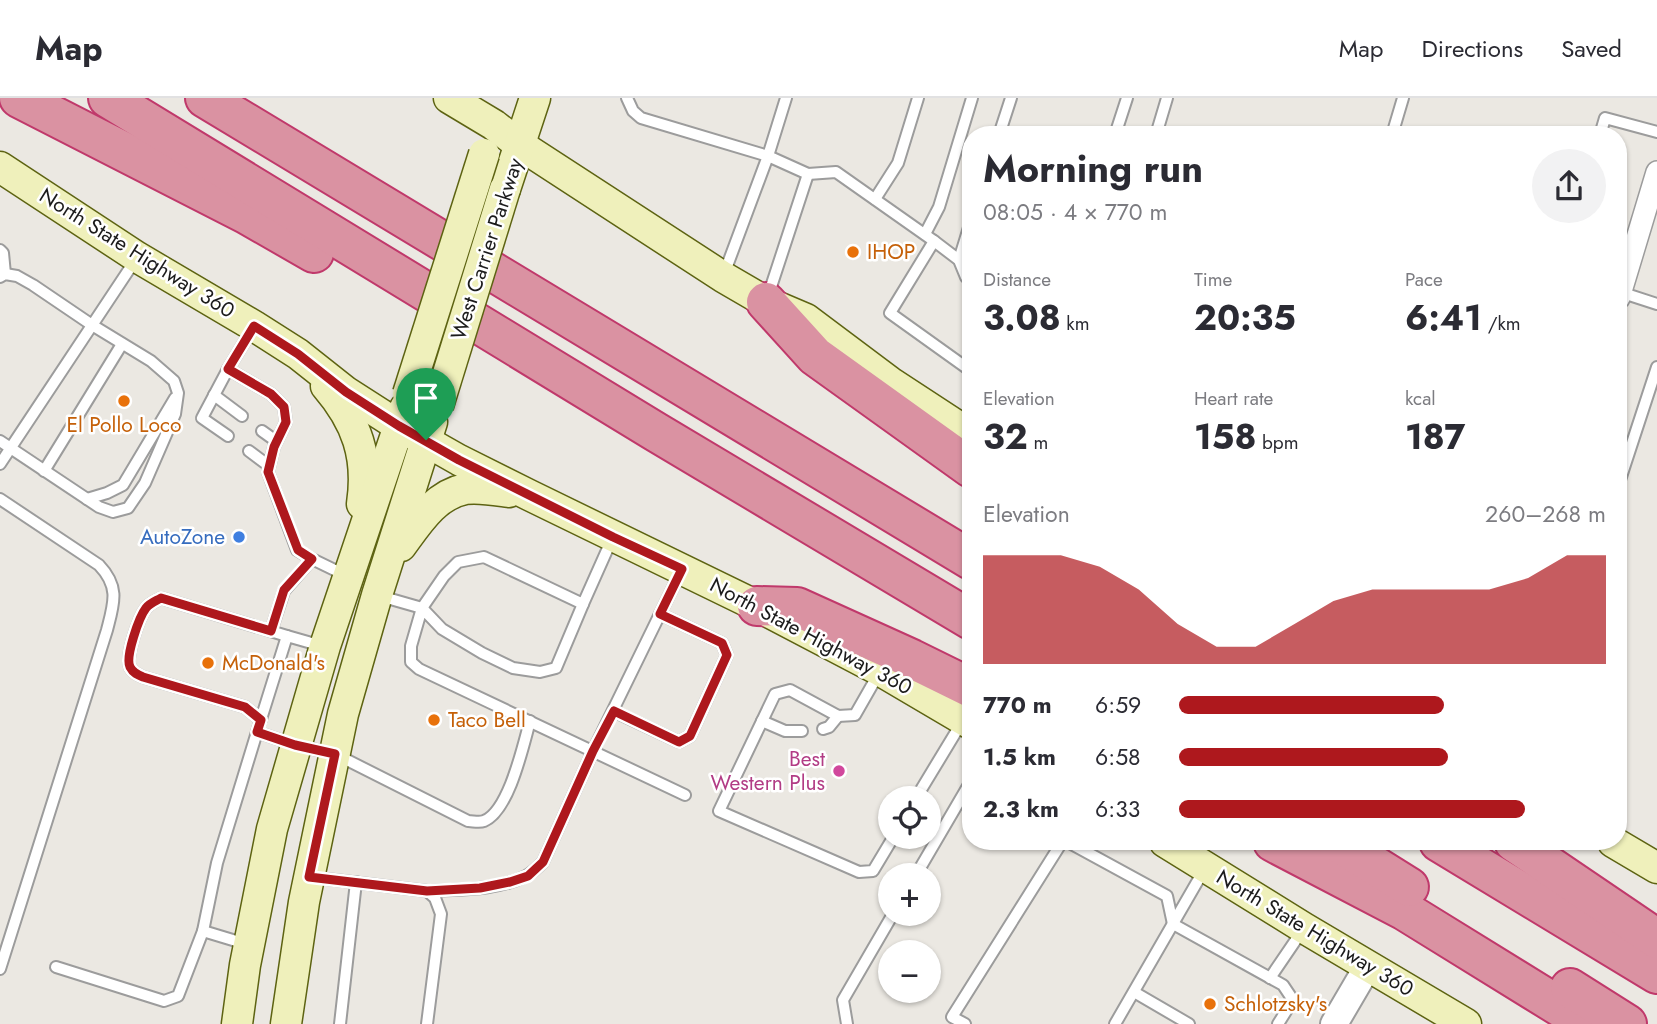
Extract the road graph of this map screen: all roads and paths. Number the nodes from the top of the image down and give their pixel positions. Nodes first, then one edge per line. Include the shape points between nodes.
1 (19, 98) edge
2 (108, 98) edge
3 (205, 98) edge
4 (449, 98) edge
5 (535, 98) edge
6 (627, 98) edge
7 (786, 98) edge
8 (918, 98) edge
9 (972, 98) edge
10 (1010, 98) edge
11 (1127, 98) edge
12 (1167, 98) edge
13 (1403, 98) edge
14 (498, 111) edge
15 (964, 126) edge
16 (1002, 126) edge
17 (1118, 126) edge
18 (1159, 126) edge
19 (1395, 126) edge
20 (1603, 126) edge
21 (962, 131) edge
22 (1657, 132) edge
23 (520, 145) junction
24 (768, 156) junction
25 (0, 167) edge
26 (1657, 172) edge
27 (808, 174) junction
28 (875, 199) junction
29 (930, 237) junction
30 (0, 250) edge
31 (962, 250) edge
32 (137, 257) junction
33 (959, 260) junction
34 (962, 267) edge
35 (1627, 272) edge
36 (2, 276) edge
37 (723, 277) junction
38 (1627, 297) edge
39 (766, 302) junction
40 (1657, 304) edge
41 (92, 325) junction
42 (254, 326) junction
43 (122, 344) junction
44 (298, 354) junction
45 (962, 365) edge
46 (1657, 367) edge
47 (228, 369) junction
48 (178, 393) junction
49 (214, 396) junction
50 (242, 416) dead end
51 (399, 426) junction
52 (962, 429) edge
53 (262, 431) dead end
54 (656, 432) junction
55 (228, 436) dead end
56 (426, 440) junction
57 (276, 441) junction
58 (5, 444) edge
59 (249, 451) dead end
60 (1627, 459) edge
61 (962, 462) edge
62 (0, 464) edge
63 (269, 466) junction
64 (44, 471) junction
65 (529, 495) junction
66 (0, 499) edge
67 (87, 499) junction
68 (613, 537) junction
69 (962, 555) edge
70 (312, 559) junction
71 (388, 563) junction
72 (351, 564) junction
73 (682, 569) junction
74 (377, 595) junction
75 (583, 604) junction
76 (757, 606) junction
77 (422, 608) junction
78 (660, 614) junction
79 (962, 615) edge
80 (271, 631) junction
81 (287, 636) junction
82 (324, 646) junction
83 (881, 671) junction
84 (962, 704) edge
85 (962, 707) edge
86 (614, 711) junction
87 (838, 716) junction
88 (261, 720) junction
89 (530, 721) junction
90 (762, 721) junction
91 (962, 722) edge
92 (823, 729) dead end
93 (257, 732) junction
94 (802, 732) dead end
95 (295, 745) junction
96 (593, 751) junction
97 (335, 754) junction
98 (923, 786) edge
99 (685, 795) dead end
100 (962, 796) edge
101 (886, 849) edge
102 (1057, 850) edge
103 (1083, 850) edge
104 (1178, 850) edge
105 (1288, 850) edge
106 (1350, 850) edge
107 (1452, 850) edge
108 (1526, 850) edge
109 (1627, 850) edge
110 (923, 863) edge
111 (1206, 867) junction
112 (1657, 868) edge
113 (309, 877) junction
114 (356, 882) junction
115 (427, 891) junction
116 (1173, 923) junction
117 (886, 926) edge
118 (1304, 928) junction
119 (204, 931) junction
120 (1657, 939) edge
121 (249, 945) junction
122 (1368, 966) junction
123 (56, 967) dead end
124 (0, 970) edge
125 (1657, 974) edge
126 (1270, 978) junction
127 (1134, 992) junction
128 (237, 1024) edge
129 (285, 1024) edge
130 (340, 1024) edge
131 (427, 1024) edge
132 (848, 1024) edge
133 (965, 1024) edge
134 (1115, 1024) edge
135 (1189, 1024) edge
136 (1278, 1024) edge
137 (1334, 1024) edge
138 (1466, 1024) edge
139 (1588, 1024) edge
140 (1627, 1024) edge

1 - 54 highway via 246,214 597,413
2 - 54 highway
3 - 69 highway
4 - 14 main road
5 - 23 main road, West Carrier Parkway
6 - 24 lane via 641,118
7 - 24 lane
8 - 28 lane via 898,163
9 - 15 lane
10 - 16 lane
11 - 17 lane
12 - 18 lane
13 - 19 lane
14 - 23 main road
14 - 51 main road, West Carrier Parkway, bridge
20 - 22 lane via 1605,118
21 - 29 lane
23 - 37 main road
23 - 56 main road, West Carrier Parkway, bridge
24 - 27 lane
24 - 37 lane
25 - 32 main road, North State Highway 360
26 - 35 street
27 - 28 lane via 835,172
27 - 39 lane
28 - 29 lane
29 - 33 lane
29 - 45 lane via 890,313
30 - 36 lane
31 - 33 lane
32 - 41 lane
32 - 42 main road, North State Highway 360
33 - 34 lane
36 - 41 lane via 16,276 33,285
37 - 39 main road
38 - 40 lane
39 - 52 main road via 806,319
39 - 61 highway via 815,356
41 - 43 lane
41 - 58 lane
42 - 44 main road, North State Highway 360
42 - 47 lane
43 - 48 lane via 174,381
43 - 64 lane
44 - 51 main road, North State Highway 360
44 - 72 main road via 341,403 357,436 364,493
46 - 60 lane
47 - 49 lane
47 - 57 lane via 284,407 286,422
48 - 67 lane via 123,485
48 - 67 lane via 175,414 145,484 128,508 113,512
49 - 50 lane
49 - 55 lane via 202,418
51 - 56 main road, North State Highway 360
51 - 72 main road, West Carrier Parkway
53 - 57 lane
54 - 79 highway
56 - 65 main road, North State Highway 360
56 - 71 main road, West Carrier Parkway
57 - 63 lane
58 - 62 lane
58 - 64 lane
59 - 63 lane
63 - 70 lane via 298,550
64 - 67 lane
65 - 68 main road, North State Highway 360
65 - 71 main road via 467,489 450,494 429,509
66 - 124 lane via 99,565 108,574 114,603
68 - 73 main road, North State Highway 360
68 - 75 lane
70 - 72 lane
70 - 80 lane via 284,590
71 - 74 main road, West Carrier Parkway
72 - 82 main road
73 - 76 main road, North State Highway 360
73 - 78 lane
74 - 77 lane
74 - 97 main road, West Carrier Parkway
75 - 77 lane via 484,557 458,562
75 - 77 lane via 556,668 540,672 513,668 482,653 442,629
76 - 83 main road, North State Highway 360
76 - 84 highway via 797,607 912,659
77 - 89 lane via 411,662
78 - 86 lane
78 - 86 lane via 722,643 727,655 690,736 679,742
80 - 81 lane
80 - 88 lane via 161,598 146,608 128,658 133,672 143,677 245,707
81 - 82 lane
81 - 88 lane
82 - 95 main road
83 - 85 main road, North State Highway 360
83 - 87 lane via 855,715
86 - 96 lane
87 - 90 lane via 790,690 775,694
87 - 92 lane
88 - 93 lane
89 - 96 lane
89 - 97 lane via 509,791 495,814 482,822 468,821
90 - 94 lane via 785,731
90 - 101 lane via 719,811 859,872 873,872
91 - 98 lane
93 - 95 lane
93 - 119 lane via 218,863
95 - 97 lane
95 - 121 main road
96 - 99 lane
96 - 115 lane via 543,862 528,876 480,888
97 - 113 main road, West Carrier Parkway
100 - 110 lane
102 - 133 lane via 952,1017
103 - 116 lane via 1167,896
104 - 111 main road, North State Highway 360
105 - 139 highway via 1405,911
106 - 140 highway
107 - 125 highway
108 - 120 highway
109 - 112 main road
111 - 116 lane
111 - 118 main road, North State Highway 360
113 - 114 lane
113 - 129 main road, West Carrier Parkway
114 - 115 lane
114 - 130 lane
115 - 131 lane via 441,914
116 - 126 lane
116 - 127 lane
117 - 132 lane via 843,1000
118 - 122 main road, North State Highway 360
118 - 126 lane
119 - 121 lane
119 - 123 lane via 178,996 164,1001
121 - 128 main road
122 - 137 street
122 - 138 main road, North State Highway 360
126 - 136 lane via 1283,985 1293,1000
127 - 134 lane
127 - 135 lane

